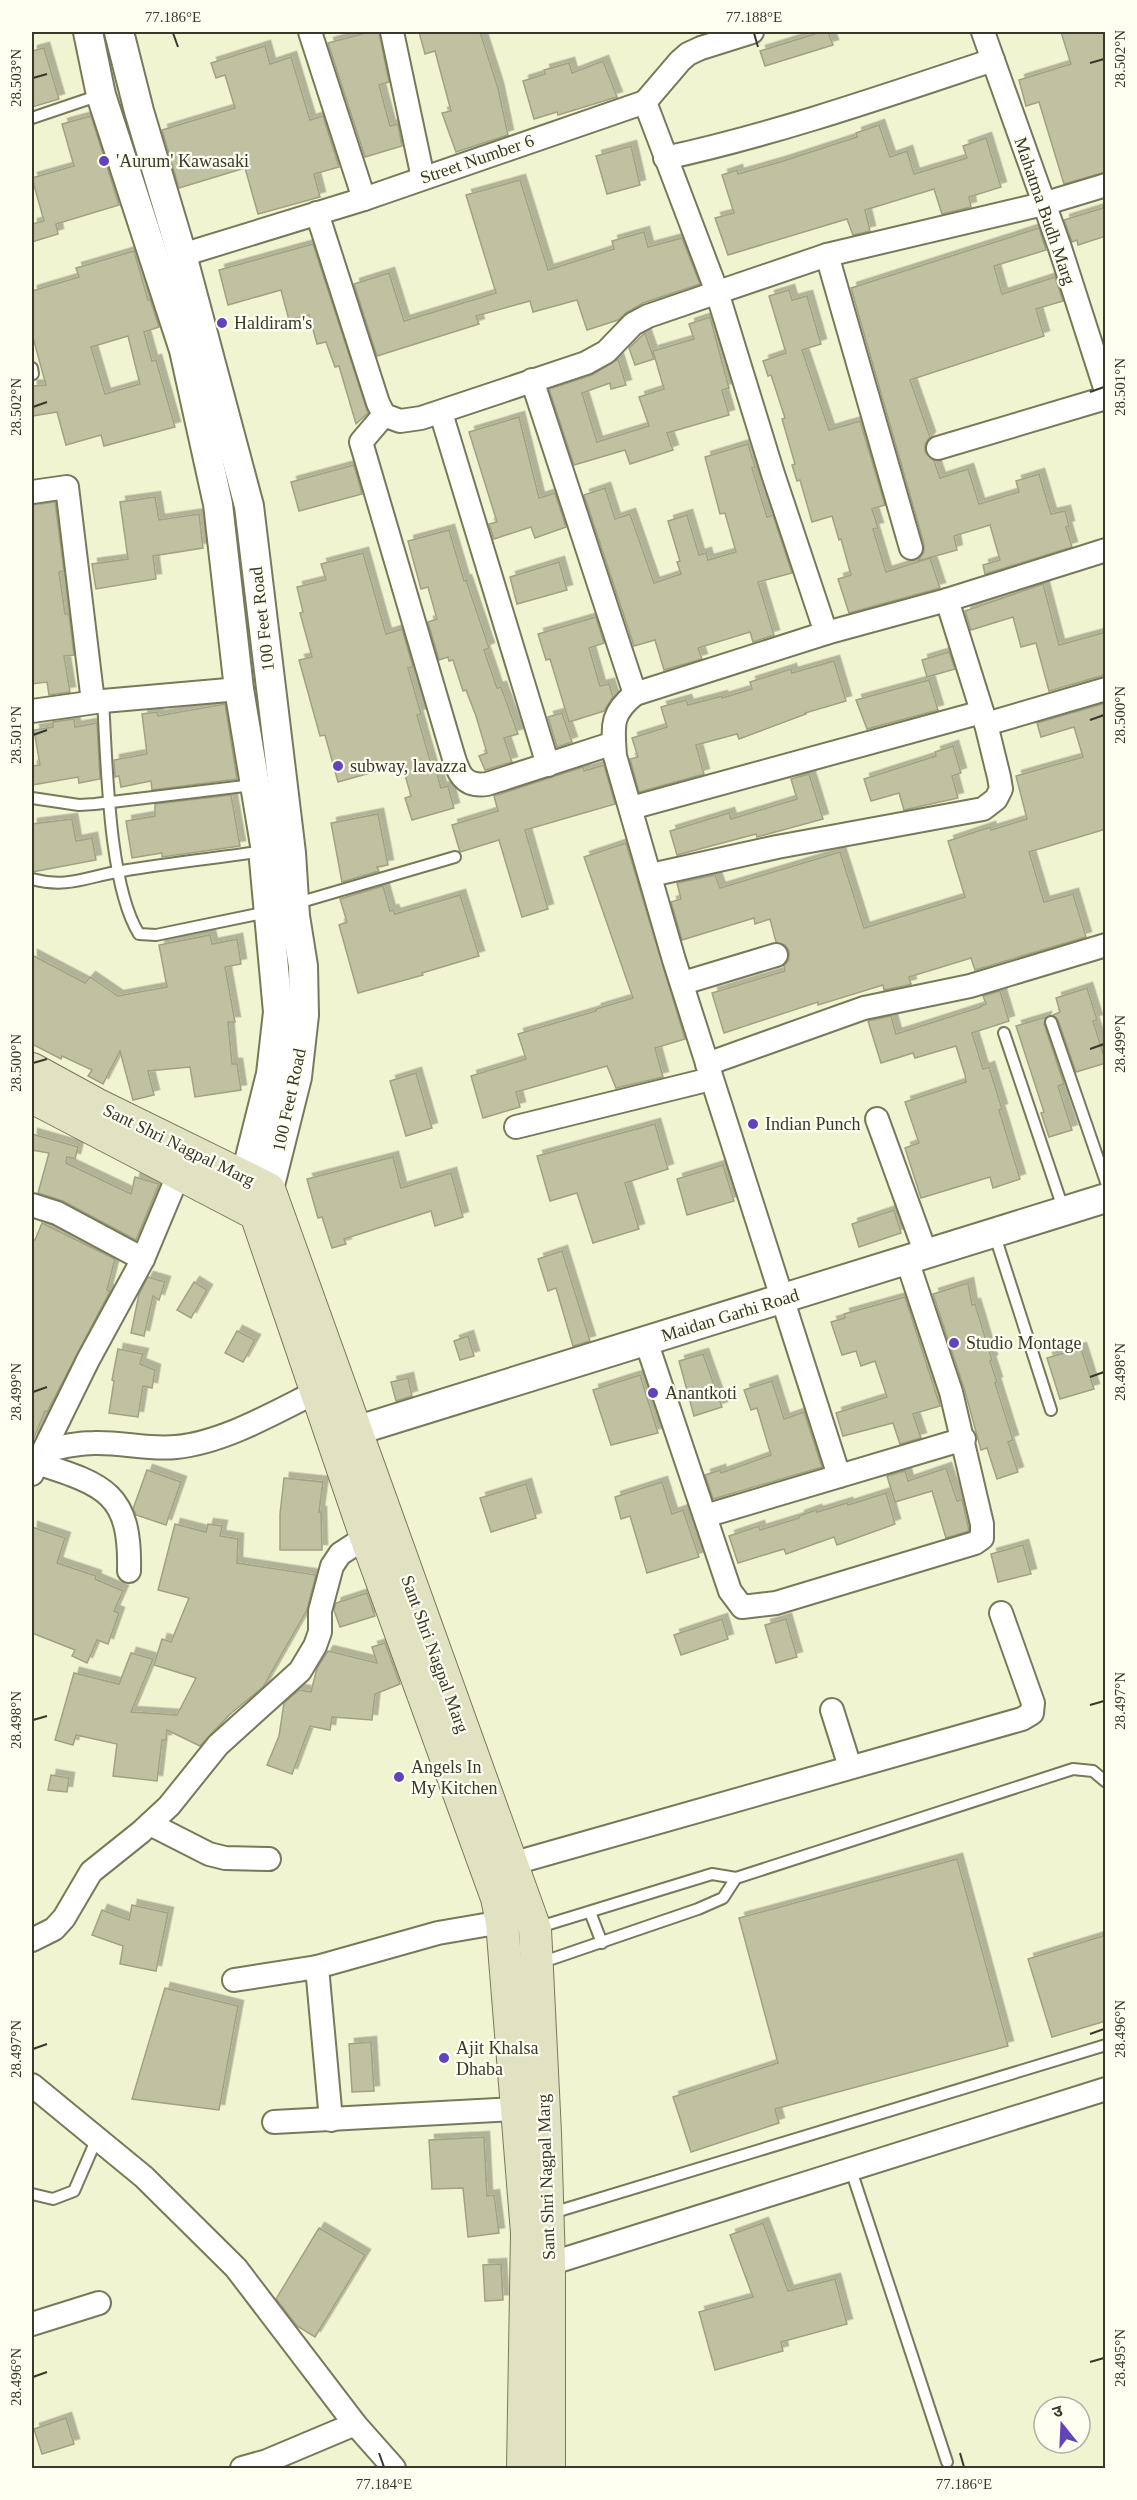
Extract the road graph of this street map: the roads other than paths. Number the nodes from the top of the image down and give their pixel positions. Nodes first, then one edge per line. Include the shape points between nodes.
1 (88, 32) edge
2 (119, 32) edge
3 (310, 32) edge
4 (392, 32) edge
5 (752, 32) edge
6 (983, 32) edge
7 (993, 60) junction
8 (101, 95) junction
9 (645, 102) junction
10 (32, 118) edge
11 (665, 158) junction
12 (423, 178) junction
13 (1106, 185) edge
14 (364, 199) junction
15 (1043, 204) junction
16 (317, 213) junction
17 (182, 255) junction
18 (827, 255) junction
19 (717, 292) junction
20 (532, 380) junction
21 (1106, 391) edge
22 (1106, 398) edge
23 (441, 413) junction
24 (384, 415) junction
25 (938, 448) dead end
26 (32, 492) edge
27 (911, 548) dead end
28 (1106, 550) edge
29 (947, 600) junction
30 (826, 633) junction
31 (239, 689) junction
32 (1106, 689) edge
33 (635, 694) junction
34 (98, 702) junction
35 (32, 711) edge
36 (984, 718) junction
37 (614, 743) junction
38 (548, 765) junction
39 (254, 785) junction
40 (32, 798) edge
41 (110, 802) junction
42 (631, 808) junction
43 (266, 851) junction
44 (455, 857) dead end
45 (119, 871) junction
46 (651, 875) junction
47 (32, 879) edge
48 (282, 908) junction
49 (1106, 945) edge
50 (776, 955) dead end
51 (683, 983) junction
52 (1051, 1022) dead end
53 (1004, 1033) dead end
54 (32, 1069) edge
55 (709, 1071) junction
56 (32, 1097) edge
57 (877, 1119) dead end
58 (516, 1127) dead end
59 (179, 1173) junction
60 (1106, 1182) edge
61 (251, 1196) junction
62 (1106, 1198) edge
63 (32, 1205) edge
64 (1064, 1211) junction
65 (994, 1233) junction
66 (917, 1257) junction
67 (143, 1259) junction
68 (781, 1299) junction
69 (646, 1341) junction
70 (316, 1392) junction
71 (1051, 1410) dead end
72 (355, 1431) junction
73 (964, 1439) junction
74 (38, 1463) edge
75 (840, 1476) junction
76 (705, 1516) junction
77 (366, 1537) junction
78 (129, 1571) dead end
79 (1001, 1613) dead end
80 (832, 1710) dead end
81 (850, 1767) junction
82 (1106, 1782) edge
83 (150, 1824) junction
84 (269, 1859) dead end
85 (511, 1864) junction
86 (736, 1878) junction
87 (590, 1912) junction
88 (502, 1922) junction
89 (535, 1929) junction
90 (32, 1940) edge
91 (602, 1943) junction
92 (537, 1965) junction
93 (317, 1967) junction
94 (234, 1980) dead end
95 (1106, 2045) edge
96 (32, 2085) edge
97 (1106, 2089) edge
98 (516, 2109) junction
99 (331, 2120) junction
100 (274, 2122) dead end
101 (98, 2138) junction
102 (851, 2170) junction
103 (32, 2194) edge
104 (547, 2215) junction
105 (549, 2264) junction
106 (99, 2303) dead end
107 (32, 2324) edge
108 (355, 2424) junction
109 (947, 2462) dead end
110 (242, 2469) edge
111 (394, 2469) edge
112 (523, 2469) edge
113 (549, 2469) edge

1 - 8 street, 100 Feet Road
2 - 17 street, 100 Feet Road
3 - 14 street
4 - 12 street
5 - 9 street via 688,54
6 - 7 street, Mahatma Budh Marg
7 - 11 street via 842,110
7 - 15 street, Mahatma Budh Marg
8 - 10 lane
8 - 31 street, 100 Feet Road via 184,350 218,504
9 - 11 street
9 - 12 street, Street Number 6
11 - 19 street
12 - 14 street, Street Number 6
13 - 15 street
14 - 16 street, Street Number 6
15 - 18 street
15 - 21 street, Mahatma Budh Marg
16 - 17 street, Street Number 6
16 - 24 street
17 - 48 street, 100 Feet Road via 249,506 291,853
18 - 19 street
18 - 27 street
19 - 20 street via 648,316 633,324 606,352 586,363
19 - 30 street
20 - 23 street
20 - 33 street
22 - 25 street
23 - 24 street via 400,421
23 - 38 street
24 - 38 street via 361,442 458,768 465,781 474,786
26 - 34 street via 67,487
28 - 29 street
29 - 30 street
29 - 36 street
30 - 33 street
31 - 34 street
31 - 39 street, 100 Feet Road
32 - 36 street
33 - 37 street via 616,713
34 - 35 street
34 - 41 lane
36 - 42 street
36 - 46 street via 1000,789 996,799 983,808
37 - 38 street
37 - 42 street
39 - 41 lane
39 - 43 street, 100 Feet Road
40 - 41 lane via 80,805
41 - 45 lane
42 - 46 street
43 - 45 lane
43 - 48 street, 100 Feet Road via 264,860
44 - 48 lane
45 - 47 lane via 80,882 58,884
45 - 48 lane via 131,921 140,934 156,935
46 - 51 street
48 - 61 street, 100 Feet Road via 278,1012
49 - 55 street via 970,986 864,1008
50 - 51 street
51 - 55 street
52 - 60 lane
53 - 64 lane
54 - 61 main road, Sant Shri Nagpal Marg
55 - 58 street
55 - 68 street
56 - 59 main road, Sant Shri Nagpal Marg
57 - 66 street
59 - 61 main road, Sant Shri Nagpal Marg
59 - 67 street
61 - 70 main road, Sant Shri Nagpal Marg
61 - 72 main road, Sant Shri Nagpal Marg
62 - 64 street, Maidan Garhi Road
63 - 67 street via 57,1213
64 - 65 street, Maidan Garhi Road
65 - 66 street, Maidan Garhi Road
65 - 71 lane
66 - 68 street, Maidan Garhi Road
66 - 73 street
67 - 74 street
68 - 69 street, Maidan Garhi Road
68 - 75 street
69 - 72 street, Maidan Garhi Road
69 - 76 street
70 - 74 street via 195,1444 173,1448 72,1444
70 - 77 main road, Sant Shri Nagpal Marg
72 - 85 main road, Sant Shri Nagpal Marg
73 - 75 street
73 - 76 street via 982,1538 776,1603 742,1607 730,1591
74 - 78 street via 94,1483 109,1494 128,1533
75 - 76 street
77 - 83 street via 340,1554 332,1566 320,1611 318,1639 300,1671 218,1745
77 - 88 main road, Sant Shri Nagpal Marg via 497,1898
79 - 81 street via 1033,1702 1032,1713
80 - 81 street
81 - 85 street
82 - 86 lane via 1093,1771 1073,1769
83 - 84 street via 209,1854
83 - 90 street via 91,1872 54,1929
85 - 89 main road, Sant Shri Nagpal Marg
86 - 87 lane via 712,1874
86 - 91 lane via 723,1898
87 - 89 lane
87 - 91 lane
88 - 93 street via 438,1933
88 - 98 main road, Sant Shri Nagpal Marg
89 - 92 main road, Sant Shri Nagpal Marg
91 - 92 lane
92 - 104 main road, Sant Shri Nagpal Marg
93 - 94 street
93 - 99 street
95 - 104 lane
96 - 101 street
97 - 102 street
98 - 99 street
98 - 112 main road, Sant Shri Nagpal Marg via 526,2232
99 - 100 street
101 - 103 lane via 74,2191 53,2199
101 - 108 street via 144,2177 236,2268
102 - 105 street
102 - 109 lane
104 - 105 main road, Sant Shri Nagpal Marg
105 - 113 main road, Sant Shri Nagpal Marg
106 - 107 street
108 - 110 street
108 - 111 street

